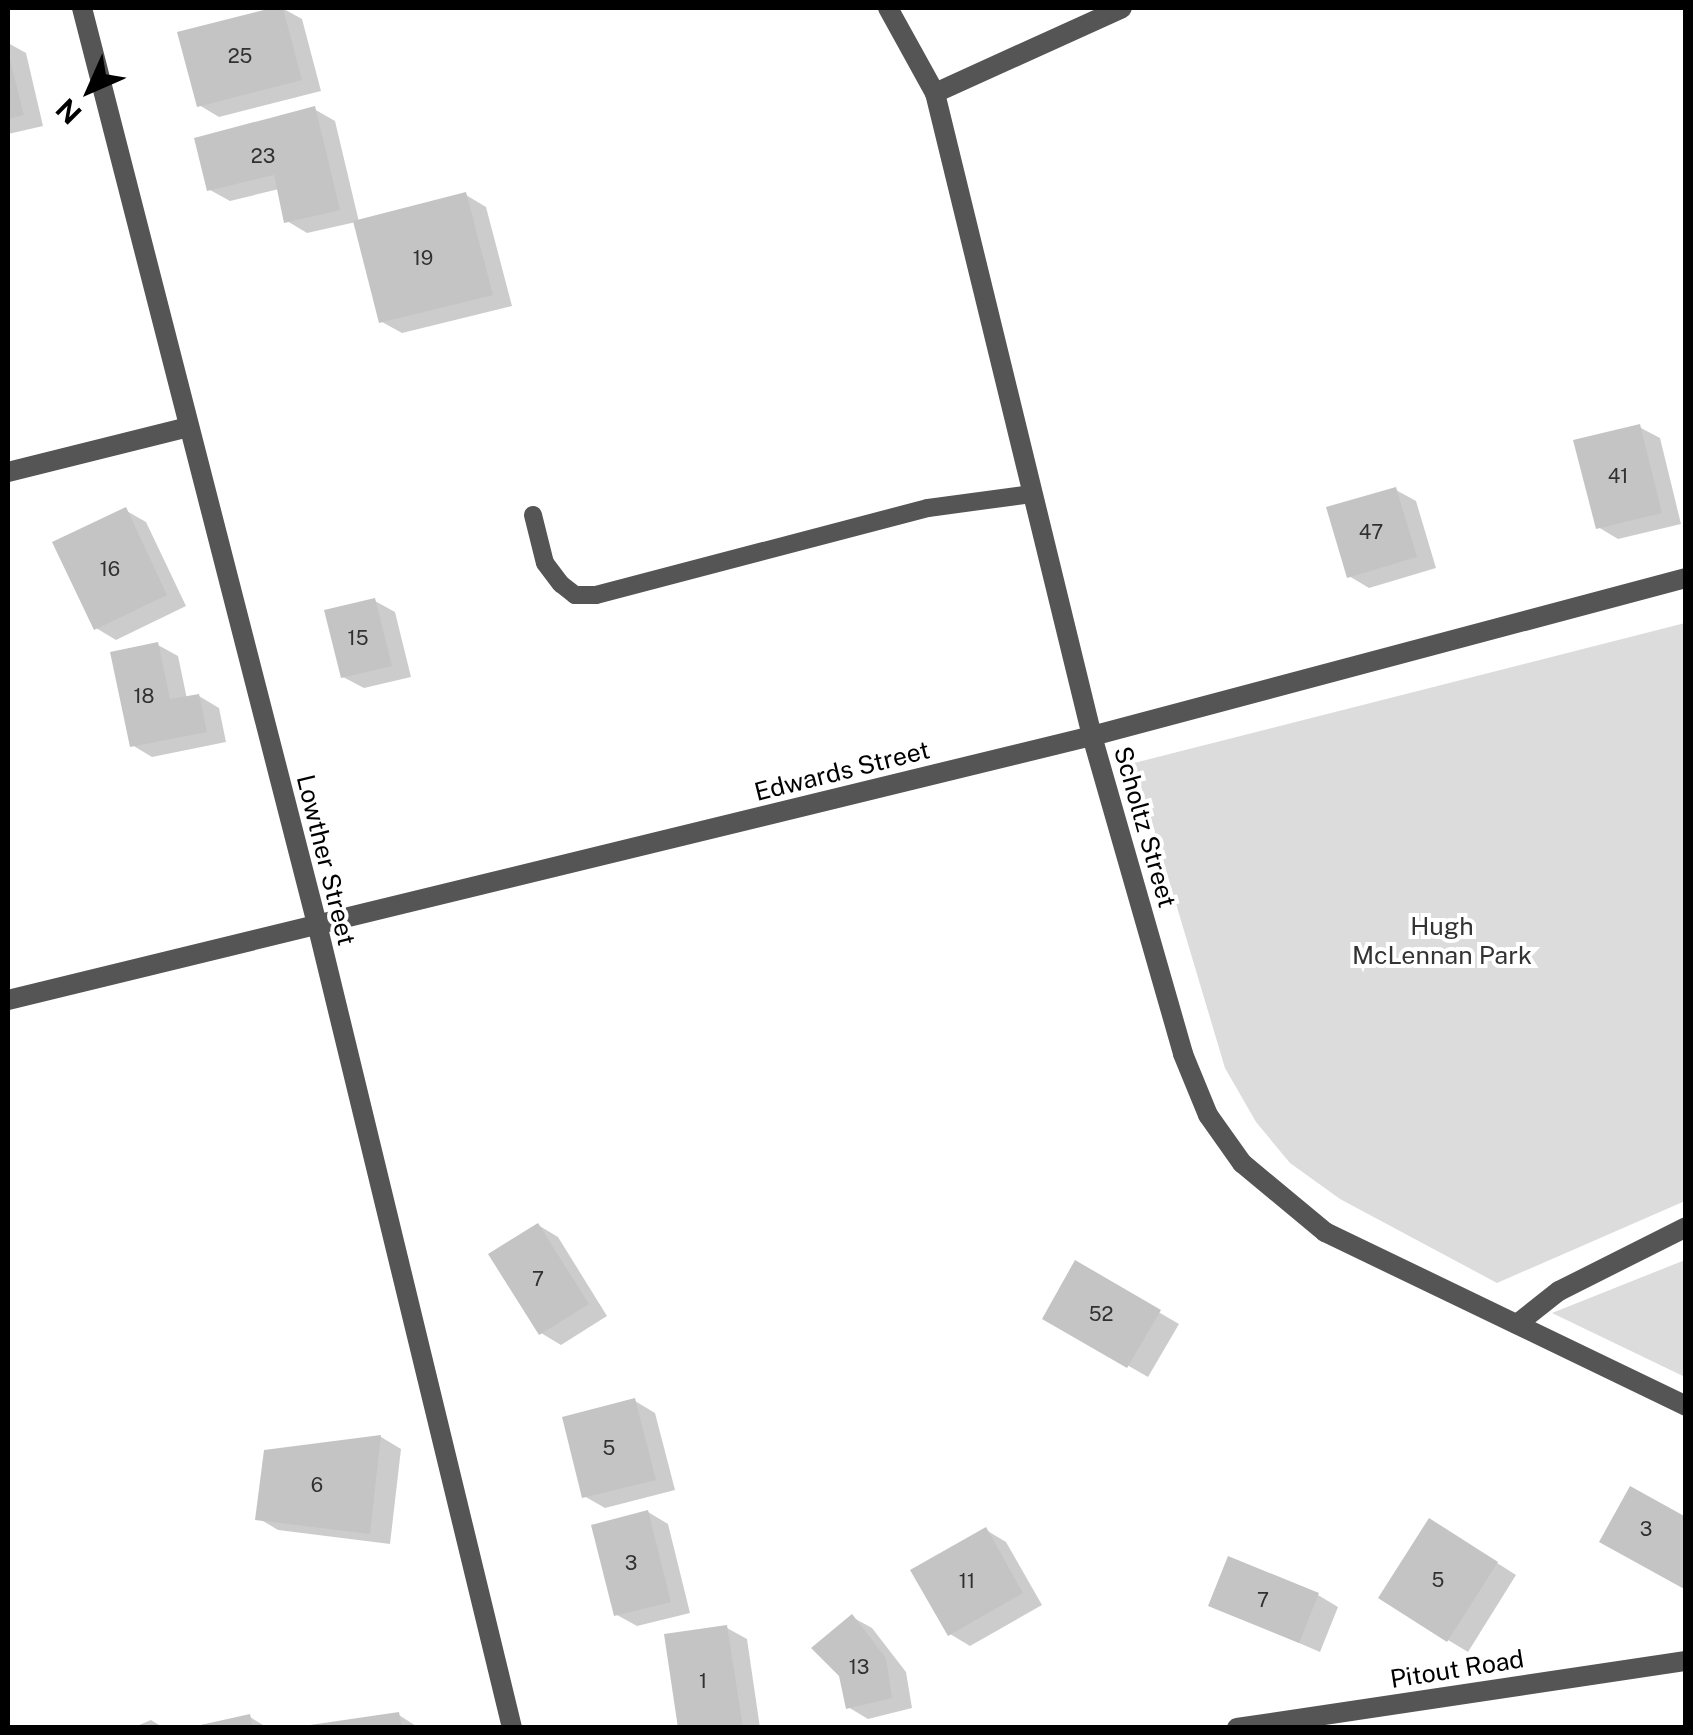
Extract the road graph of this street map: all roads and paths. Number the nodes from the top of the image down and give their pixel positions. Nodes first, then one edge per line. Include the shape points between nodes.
1 (82, 8) edge
2 (888, 8) edge
3 (1122, 8) edge
4 (936, 93) junction
5 (188, 427) junction
6 (8, 472) edge
7 (1031, 494) junction
8 (533, 515) dead end
9 (1686, 578) edge
10 (1092, 736) junction
11 (316, 920) junction
12 (8, 1000) edge
13 (1686, 1228) edge
14 (1516, 1324) junction
15 (1686, 1406) edge
16 (1686, 1660) edge
17 (512, 1728) edge
18 (1236, 1728) edge

1 - 5 street, Lowther Street
2 - 4 street, Scholtz Street
3 - 4 street
4 - 7 street, Scholtz Street
5 - 6 street
5 - 11 street, Lowther Street
7 - 8 lane via 928,508 596,595 575,595 561,584 545,563
7 - 10 street, Scholtz Street
9 - 10 street, Edwards Street
10 - 11 street, Edwards Street
10 - 14 street, Scholtz Street via 1184,1054 1226,1144 1324,1232
11 - 12 street, Edwards Street
11 - 17 street, Lowther Street
13 - 14 street via 1558,1291
14 - 15 street, Scholtz Street
16 - 18 street, Pitout Road

